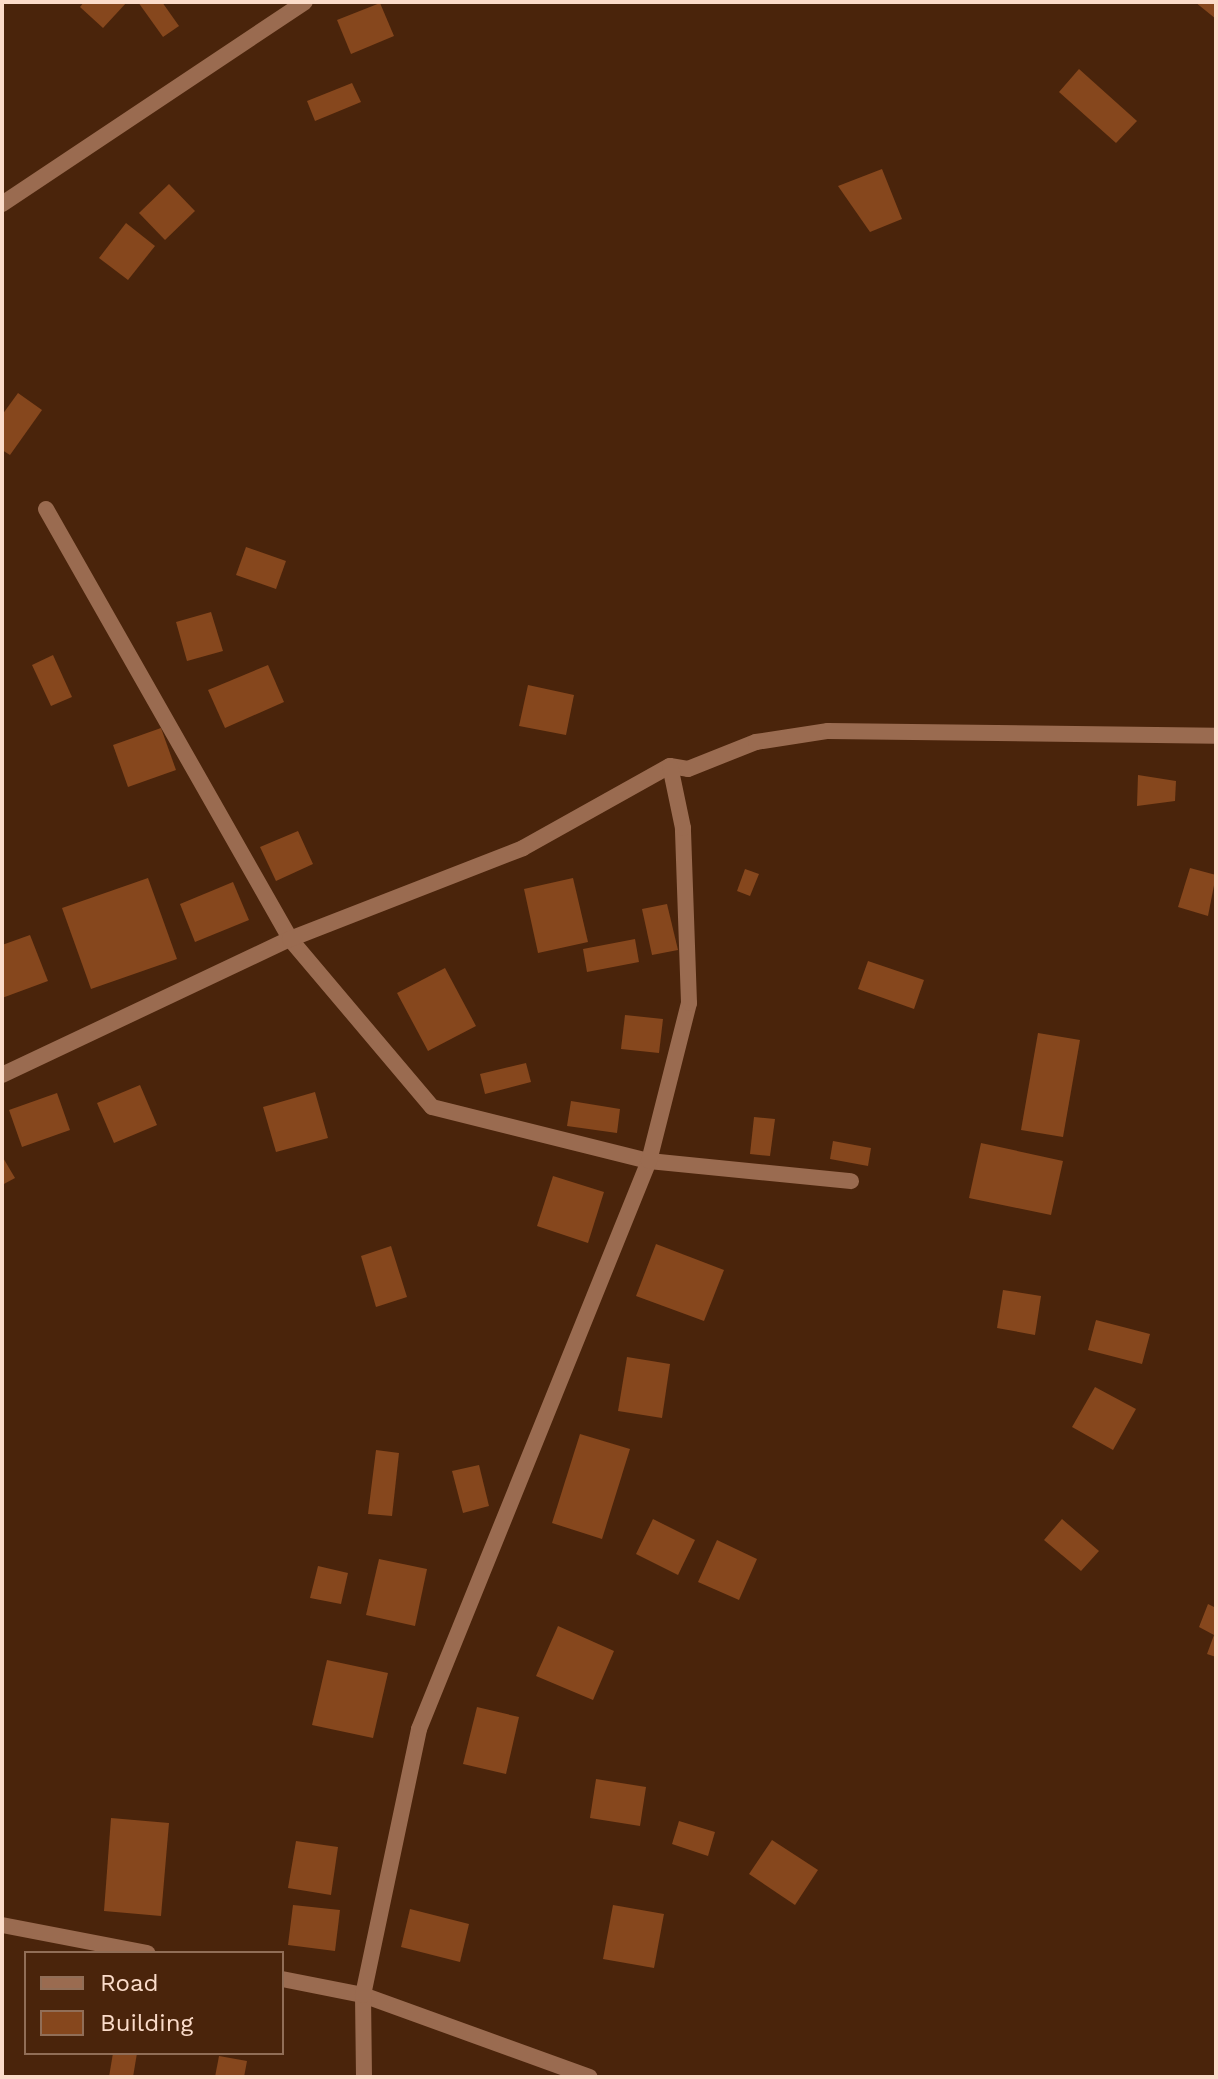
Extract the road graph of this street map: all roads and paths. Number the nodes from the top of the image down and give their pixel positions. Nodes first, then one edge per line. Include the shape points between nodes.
1 (305, 2) edge
2 (2, 204) edge
3 (46, 509) dead end
4 (1216, 736) edge
5 (670, 766) junction
6 (290, 939) junction
7 (2, 1075) edge
8 (649, 1161) junction
9 (851, 1181) dead end
10 (2, 1925) edge
11 (137, 1951) edge
12 (284, 1979) edge
13 (363, 1995) junction
14 (364, 2077) edge
15 (590, 2077) edge

1 - 2 street
3 - 6 street
4 - 5 street via 828,731 756,742 688,769
5 - 6 street via 523,848
5 - 8 street via 683,828 689,1003
6 - 7 street
6 - 8 street via 432,1107
8 - 9 street
8 - 13 street via 419,1729
10 - 11 street
12 - 13 street
13 - 14 street
13 - 15 street

